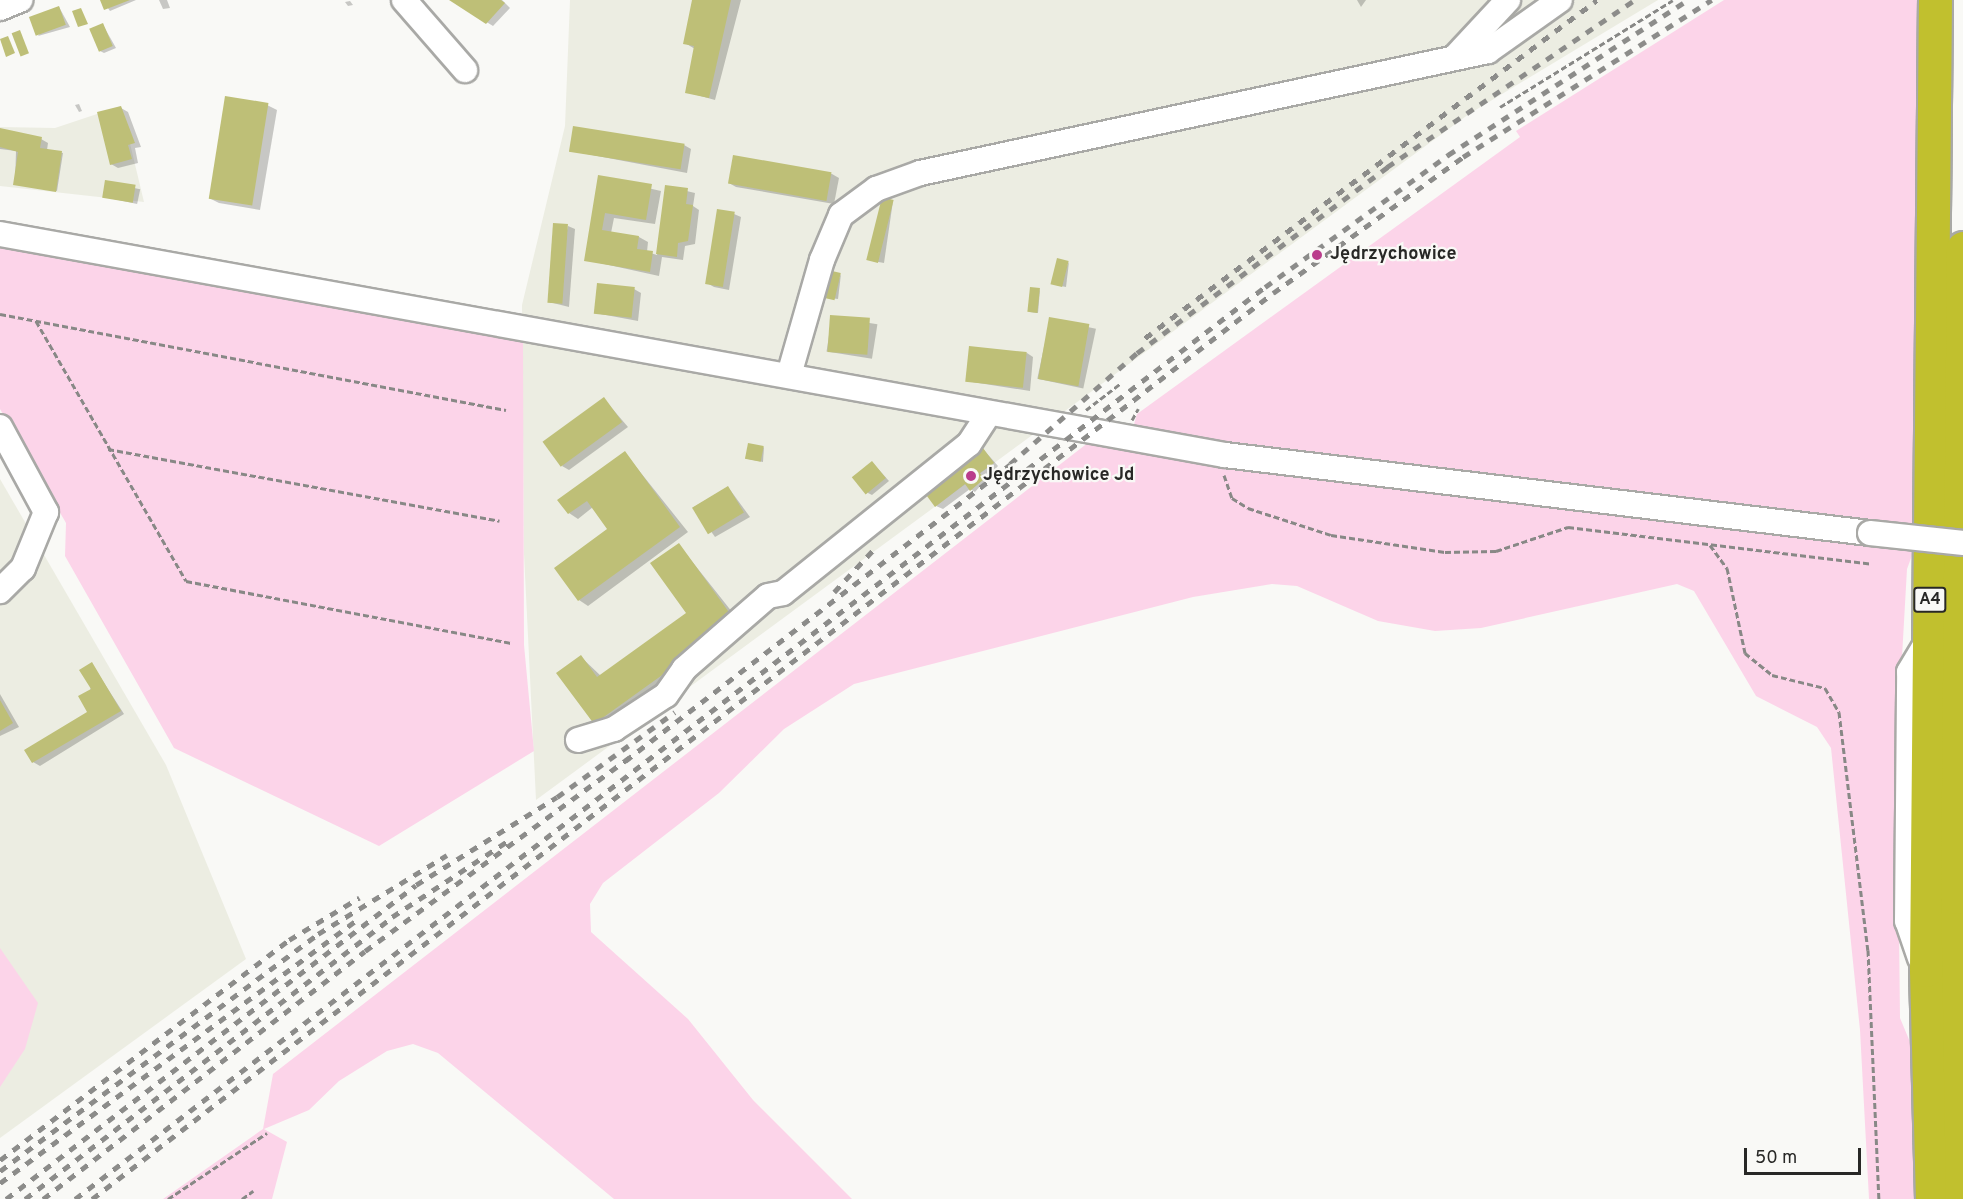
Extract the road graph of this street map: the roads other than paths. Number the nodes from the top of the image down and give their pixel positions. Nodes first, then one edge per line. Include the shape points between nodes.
1 (20, 0) edge
2 (404, 0) edge
3 (1508, 0) edge
4 (1560, 0) edge
5 (1935, 0) edge
6 (0, 8) edge
7 (1455, 57) junction
8 (465, 70) dead end
9 (0, 234) edge
10 (1963, 248) edge
11 (789, 375) junction
12 (989, 413) junction
13 (0, 428) edge
14 (1963, 543) edge
15 (0, 591) edge
16 (578, 740) dead end
17 (1957, 897) junction
18 (1963, 930) edge
19 (1932, 1199) edge
20 (1962, 1199) edge

1 - 6 street
2 - 8 street
3 - 7 street
4 - 7 street via 1488,51
5 - 19 highway, A4 via 1927,978
7 - 11 street via 920,173 876,189 841,215 822,260
9 - 11 street
10 - 17 highway, A4
11 - 12 street
12 - 14 street, bridge via 1225,455
12 - 16 street via 969,444 783,592 768,596 684,669 666,695 614,729
13 - 15 street via 46,512 23,568
17 - 18 highway
17 - 20 highway, A4

